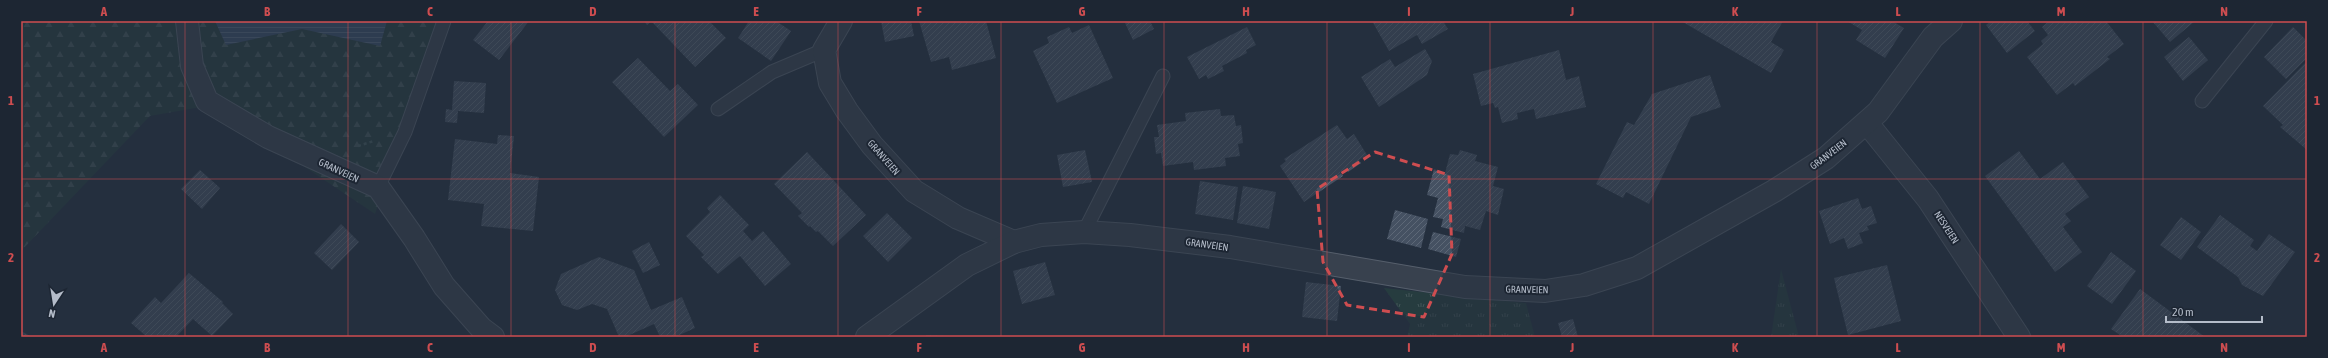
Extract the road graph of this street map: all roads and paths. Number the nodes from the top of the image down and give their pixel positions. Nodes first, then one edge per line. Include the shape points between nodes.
1 (187, 21) edge
2 (444, 21) edge
3 (841, 21) edge
4 (1951, 21) edge
5 (2266, 21) edge
6 (824, 50) junction
7 (1163, 76) dead end
8 (2202, 101) dead end
9 (718, 109) dead end
10 (1867, 123) junction
11 (378, 187) junction
12 (1084, 232) junction
13 (1014, 242) junction
14 (493, 337) edge
15 (867, 337) edge
16 (2019, 337) edge

1 - 11 street, GRANVEIEN via 192,66 207,101 268,137
2 - 11 lane via 405,132
3 - 6 street
4 - 10 street, GRANVEIEN via 1933,37 1878,112
5 - 8 lane
6 - 9 lane via 772,72
6 - 13 street, GRANVEIEN via 830,82 847,111 872,145 914,191 958,218
7 - 12 lane
10 - 12 street, GRANVEIEN via 1826,158 1774,191 1637,268 1584,285 1545,291 1465,286 1230,247
10 - 16 street, NESVEIEN via 1928,199
11 - 14 street via 444,286 481,328
12 - 13 street, GRANVEIEN via 1041,235
13 - 15 street, GRANVEIEN via 967,264

